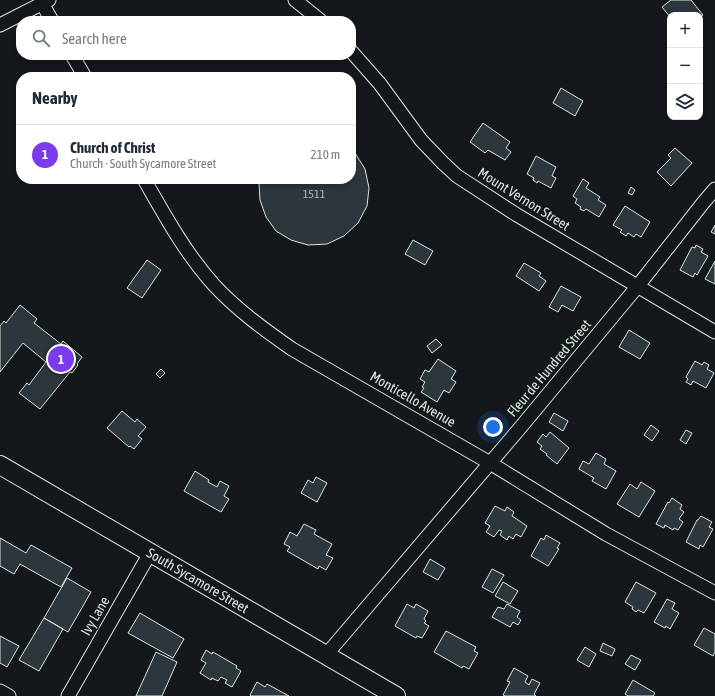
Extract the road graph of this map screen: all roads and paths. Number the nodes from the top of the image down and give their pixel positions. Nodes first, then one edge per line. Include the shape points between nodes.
1 (295, 0) edge
2 (46, 2) edge
3 (18, 16) edge
4 (50, 16) edge
5 (315, 16) edge
6 (16, 17) edge
7 (0, 25) edge
8 (356, 57) edge
9 (75, 60) edge
10 (82, 72) edge
11 (147, 184) edge
12 (715, 189) edge
13 (637, 287) junction
14 (715, 332) edge
15 (490, 463) junction
16 (0, 465) edge
17 (150, 553) junction
18 (715, 594) edge
19 (326, 655) junction
20 (0, 691) edge
21 (9, 696) edge
22 (68, 696) edge
23 (396, 696) edge

1 - 5 street
2 - 3 street
2 - 4 street
6 - 7 street
8 - 13 street, Mount Vernon Street via 380,84 421,140 457,176
9 - 10 street
11 - 15 street, Monticello Avenue via 191,256 215,286 262,328
12 - 13 street, Fleur de Hundred Street
13 - 14 street, Mount Vernon Street
13 - 15 street, Fleur de Hundred Street
15 - 18 street, Monticello Avenue via 606,534
15 - 19 street, Fleur de Hundred Street
16 - 17 main road, South Sycamore Street
17 - 19 main road, South Sycamore Street
17 - 22 street, Ivy Lane
19 - 23 main road, South Sycamore Street
20 - 21 street

